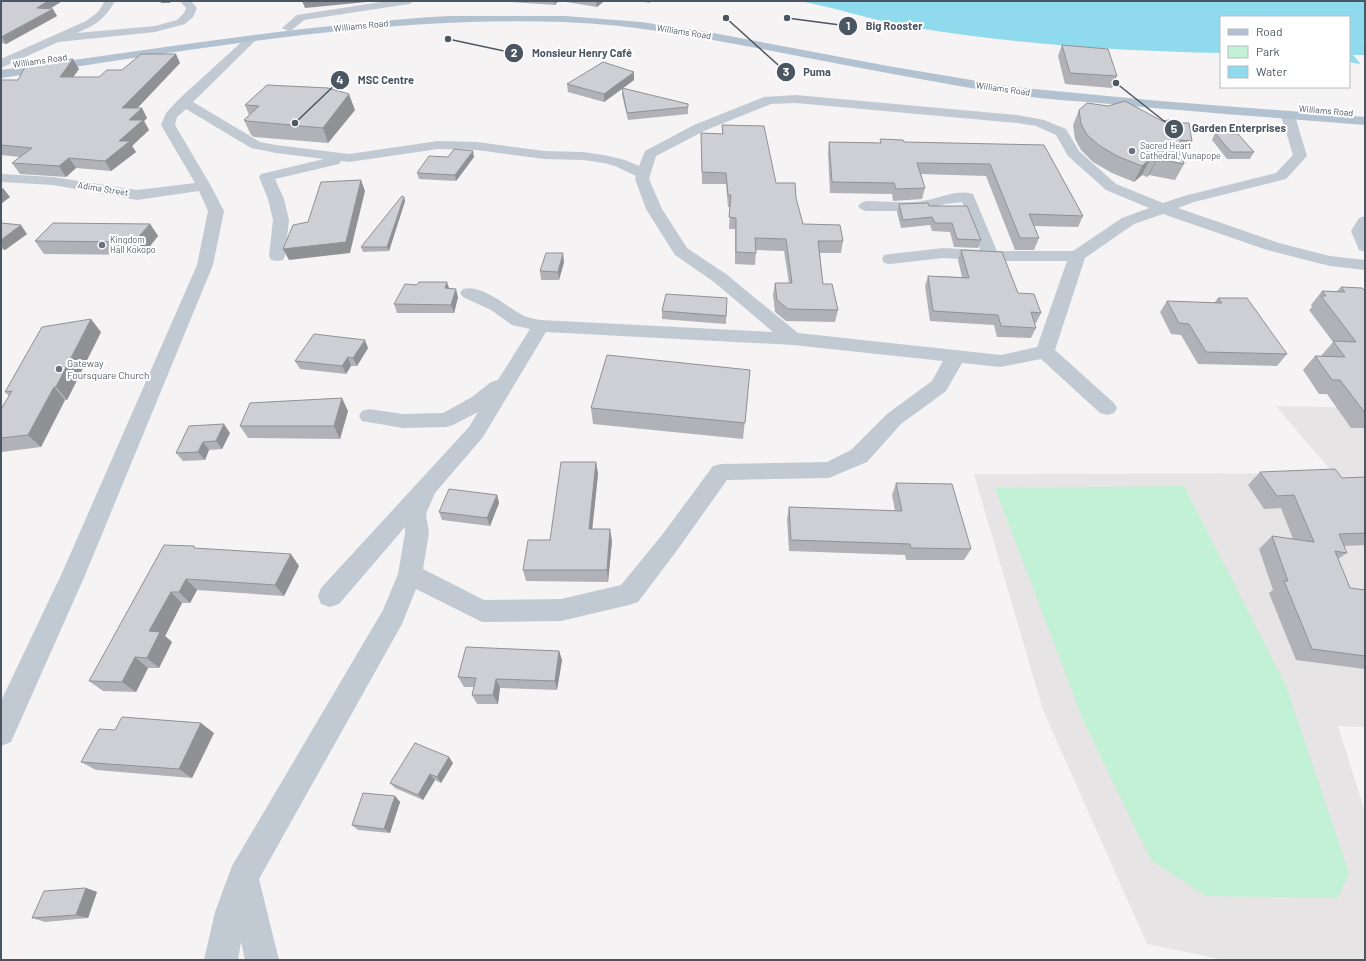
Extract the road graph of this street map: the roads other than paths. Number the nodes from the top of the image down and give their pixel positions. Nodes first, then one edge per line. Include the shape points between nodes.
1 (110, 1) edge
2 (185, 1) edge
3 (409, 1) edge
4 (288, 28) junction
5 (54, 39) junction
6 (251, 39) junction
7 (1, 65) edge
8 (1, 74) edge
9 (184, 102) junction
10 (1365, 114) edge
11 (1288, 116) junction
12 (1365, 121) edge
13 (349, 158) junction
14 (644, 174) junction
15 (1, 178) edge
16 (204, 186) junction
17 (866, 206) dead end
18 (1162, 208) junction
19 (1365, 221) edge
20 (1365, 247) edge
21 (277, 256) dead end
22 (990, 256) junction
23 (1077, 256) junction
24 (890, 258) dead end
25 (1365, 265) edge
26 (469, 293) dead end
27 (541, 326) junction
28 (793, 339) junction
29 (1045, 352) junction
30 (956, 356) junction
31 (508, 379) junction
32 (1108, 408) dead end
33 (369, 416) dead end
34 (427, 485) junction
35 (410, 574) junction
36 (330, 596) dead end
37 (1, 732) edge
38 (243, 877) junction
39 (220, 960) edge
40 (262, 960) edge

1 - 5 street via 96,19
2 - 5 street via 192,8 182,22 155,29
3 - 4 street via 301,17
4 - 7 main road, Williams Road
4 - 10 main road, Williams Road via 397,16 517,13 606,16 664,22 891,64 1007,82
5 - 7 street
6 - 8 main road, Williams Road
6 - 9 street
6 - 11 main road, Williams Road via 427,20 510,18 598,21 708,35 1012,91
9 - 13 street via 256,145
9 - 16 street via 171,116 168,125
11 - 12 main road, Williams Road
11 - 18 street via 1300,156 1281,176
13 - 14 street via 383,151 438,145 477,146 544,155 604,159
13 - 21 street via 266,177 276,199 281,220
14 - 18 street via 650,154 699,128 769,100 796,99 1039,123 1061,132 1073,152 1111,187
14 - 28 street via 642,179 654,210 680,251 720,278
15 - 16 street, Adima Street via 53,181 137,195
16 - 37 street via 216,211 205,265 74,573
17 - 22 street via 922,206 968,197
18 - 23 street via 1128,221
18 - 25 street via 1273,247 1330,261
19 - 20 street via 1358,231
22 - 23 street
22 - 24 street via 943,253
23 - 29 street
26 - 27 street via 497,306 518,321
27 - 28 street
27 - 31 street
28 - 30 street
29 - 30 street via 1001,361
29 - 32 street
30 - 35 street via 939,386 894,419 859,456 829,470 721,472 629,594 560,610 482,611
31 - 33 street via 479,402 446,420 403,421
31 - 34 street via 476,432
34 - 35 street via 415,514 417,533
34 - 36 street
35 - 38 street via 393,616 372,655
38 - 39 street via 231,912
38 - 40 street

